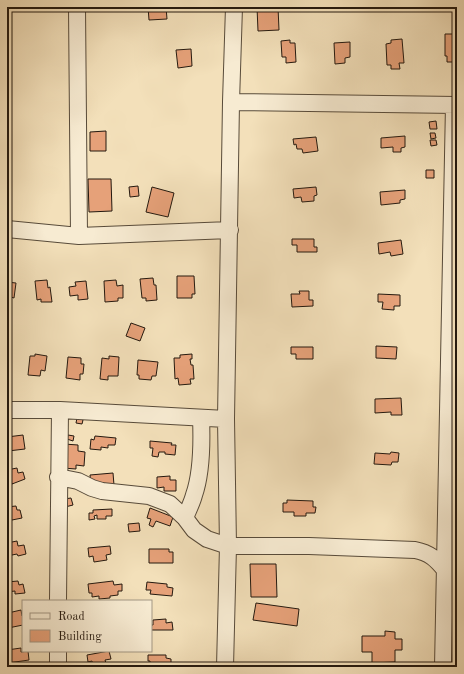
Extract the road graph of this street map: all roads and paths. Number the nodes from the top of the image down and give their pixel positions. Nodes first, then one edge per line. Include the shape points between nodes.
1 (77, 7) edge
2 (234, 7) edge
3 (231, 102) junction
4 (455, 105) edge
5 (7, 229) edge
6 (230, 230) junction
7 (79, 236) junction
8 (7, 410) edge
9 (60, 410) junction
10 (201, 418) junction
11 (226, 419) junction
12 (58, 477) junction
13 (185, 518) junction
14 (228, 546) junction
15 (445, 570) junction
16 (58, 600) edge
17 (58, 652) edge
18 (58, 667) edge
19 (225, 667) edge
20 (443, 667) edge

1 - 7 street
2 - 3 street
3 - 4 street
3 - 6 street
4 - 15 street
5 - 7 street
6 - 7 street
6 - 11 street
8 - 9 street
9 - 10 street
9 - 12 street
10 - 11 street
10 - 13 street via 199,472 195,494
11 - 14 street
12 - 13 street via 78,481 102,491 149,496 170,504
12 - 16 street
13 - 14 street via 194,530 207,539
14 - 15 street via 415,550 427,552
14 - 19 street
15 - 20 street
17 - 18 street

